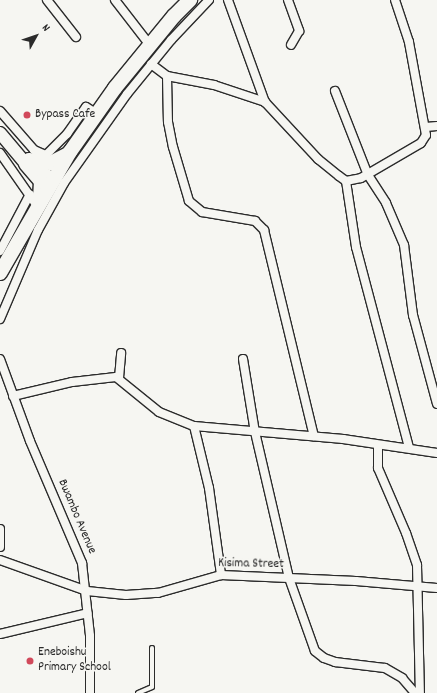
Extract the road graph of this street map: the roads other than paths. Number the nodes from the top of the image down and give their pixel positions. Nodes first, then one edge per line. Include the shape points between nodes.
1 (47, 0) edge
2 (116, 0) edge
3 (190, 0) edge
4 (209, 0) edge
5 (228, 0) edge
6 (288, 0) edge
7 (396, 0) edge
8 (76, 37) dead end
9 (150, 44) junction
10 (291, 45) dead end
11 (151, 64) junction
12 (167, 76) junction
13 (335, 91) dead end
14 (265, 102) junction
15 (0, 111) edge
16 (97, 114) junction
17 (437, 126) edge
18 (426, 127) junction
19 (1, 134) edge
20 (70, 152) junction
21 (0, 153) edge
22 (28, 162) junction
23 (368, 175) junction
24 (55, 176) junction
25 (346, 181) junction
26 (36, 201) junction
27 (0, 251) edge
28 (0, 273) edge
29 (0, 319) edge
30 (121, 353) dead end
31 (0, 359) edge
32 (243, 359) dead end
33 (119, 378) junction
34 (13, 396) junction
35 (437, 404) edge
36 (194, 426) junction
37 (255, 432) junction
38 (314, 436) junction
39 (378, 445) junction
40 (409, 448) junction
41 (437, 453) edge
42 (0, 529) edge
43 (0, 547) edge
44 (0, 560) edge
45 (221, 575) junction
46 (289, 578) junction
47 (417, 587) junction
48 (437, 588) edge
49 (87, 591) junction
50 (88, 613) junction
51 (0, 634) edge
52 (152, 648) dead end
53 (90, 693) edge
54 (138, 693) edge
55 (415, 693) edge
56 (420, 693) edge

1 - 8 street
2 - 9 street
3 - 9 highway
4 - 11 street
5 - 14 street
6 - 10 street via 299,31
7 - 18 street via 409,42
9 - 16 highway
11 - 12 street
11 - 29 street via 99,131 64,183 38,230
12 - 14 street via 228,89
12 - 38 street via 172,141 189,201 202,212 255,221 264,230
13 - 23 street
14 - 25 street via 318,159
15 - 16 street via 34,150 46,155 67,134 86,107
16 - 20 highway
17 - 18 street
18 - 23 street via 422,143
19 - 22 main road
20 - 22 highway via 51,163
20 - 24 highway
21 - 26 street
22 - 24 main road
22 - 26 highway via 41,180 42,193
23 - 25 street
23 - 35 street via 386,203 404,245 413,315
24 - 26 highway
25 - 40 street via 356,247
26 - 27 street
26 - 28 highway
30 - 33 street
31 - 34 street, Bwambo Avenue
32 - 37 street
33 - 34 street via 98,377
33 - 36 street via 160,412
34 - 49 street, Bwambo Avenue via 74,540 82,563
36 - 37 street
36 - 45 street via 209,488
37 - 38 street
37 - 46 street
38 - 39 street
39 - 40 street
39 - 47 street via 378,468 413,551
40 - 41 street
42 - 43 street
44 - 49 street, Kisima Street
45 - 46 street, Kisima Street
45 - 49 street, Kisima Street via 158,593 126,595
46 - 47 street, Kisima Street
46 - 55 street via 319,655 334,662 385,668 402,678
47 - 48 street, Kisima Street
47 - 56 street
49 - 50 street, Bwambo Avenue
50 - 51 street
50 - 53 street, Bwambo Avenue
52 - 54 lane via 152,687

